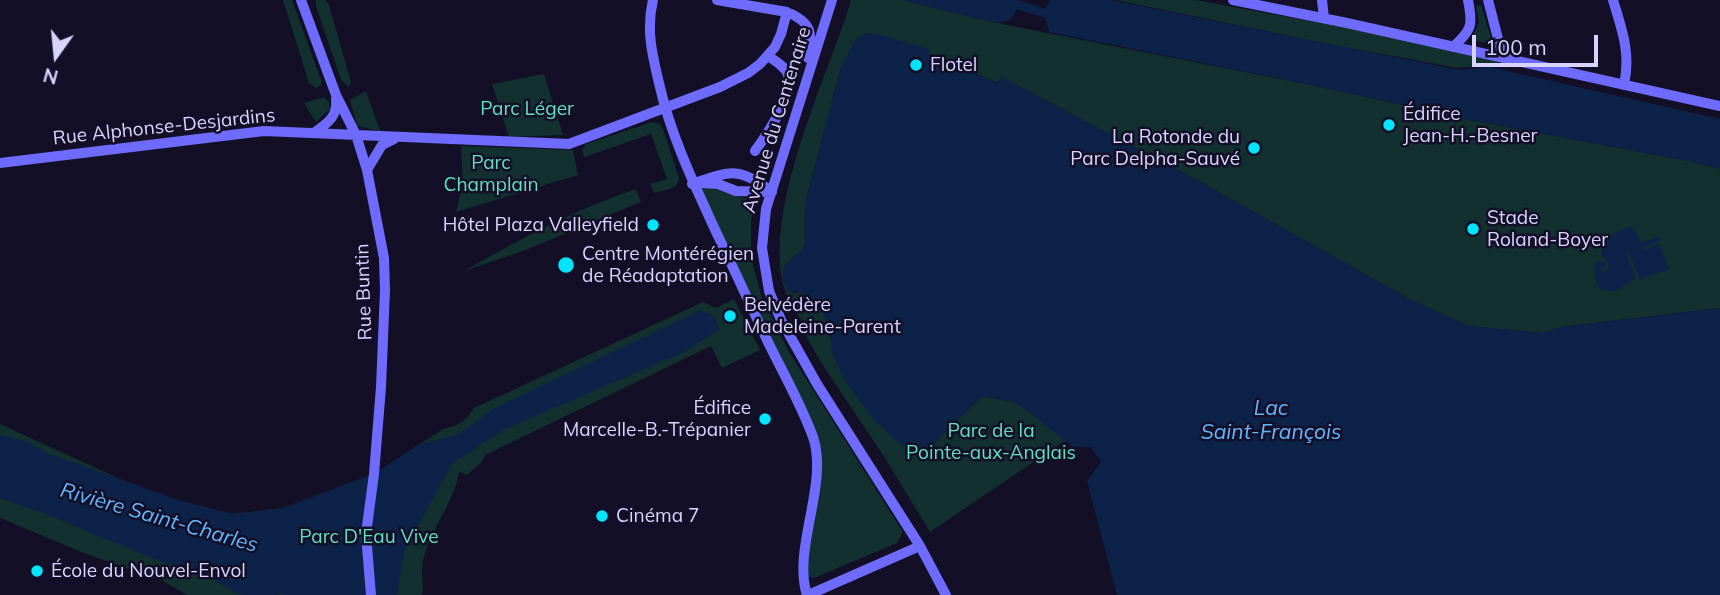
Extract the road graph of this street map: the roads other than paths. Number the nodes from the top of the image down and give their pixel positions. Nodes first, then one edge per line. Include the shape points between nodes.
1 (301, 0) edge
2 (653, 0) edge
3 (718, 0) edge
4 (832, 0) edge
5 (1233, 0) edge
6 (1322, 0) edge
7 (1468, 0) edge
8 (1488, 0) edge
9 (1613, 0) edge
10 (787, 12) junction
11 (1324, 18) junction
12 (1453, 47) junction
13 (768, 56) junction
14 (1503, 58) junction
15 (1624, 85) junction
16 (803, 89) junction
17 (336, 95) junction
18 (1720, 106) edge
19 (664, 108) junction
20 (315, 132) junction
21 (356, 135) junction
22 (399, 137) junction
23 (755, 150) dead end
24 (0, 163) edge
25 (367, 170) junction
26 (692, 184) junction
27 (772, 192) junction
28 (920, 546) junction
29 (371, 595) edge
30 (808, 595) edge
31 (946, 595) edge

1 - 17 street, Rue Buntin
2 - 19 street via 651,51
3 - 10 street
4 - 16 street, Avenue du Centenaire
5 - 11 street
6 - 11 street
7 - 12 street via 1471,26
8 - 14 street
9 - 15 street via 1627,51
10 - 13 street, Rue Alphonse-Desjardins
10 - 16 street via 810,30
11 - 12 street
12 - 14 street
13 - 19 street, Rue Alphonse-Desjardins via 748,73
13 - 23 street via 783,67 788,85 774,124
14 - 15 street
15 - 18 street
16 - 27 street, Avenue du Centenaire
17 - 20 street via 333,117
17 - 21 street, Rue Buntin
19 - 22 street, Rue Alphonse-Desjardins via 569,144
19 - 26 street
20 - 21 street, Rue Alphonse-Desjardins
20 - 24 street, Rue Alphonse-Desjardins via 264,131
21 - 22 street, Rue Alphonse-Desjardins
21 - 25 street, Rue Buntin
22 - 25 street via 383,145
25 - 29 street, Rue Buntin via 384,258 385,290 366,534
26 - 27 street
26 - 27 street via 736,173 755,179
26 - 30 street via 813,438 815,479 805,561
27 - 28 street, Avenue du Centenaire via 762,237 770,297 817,384
28 - 30 street
28 - 31 street, Avenue du Centenaire

